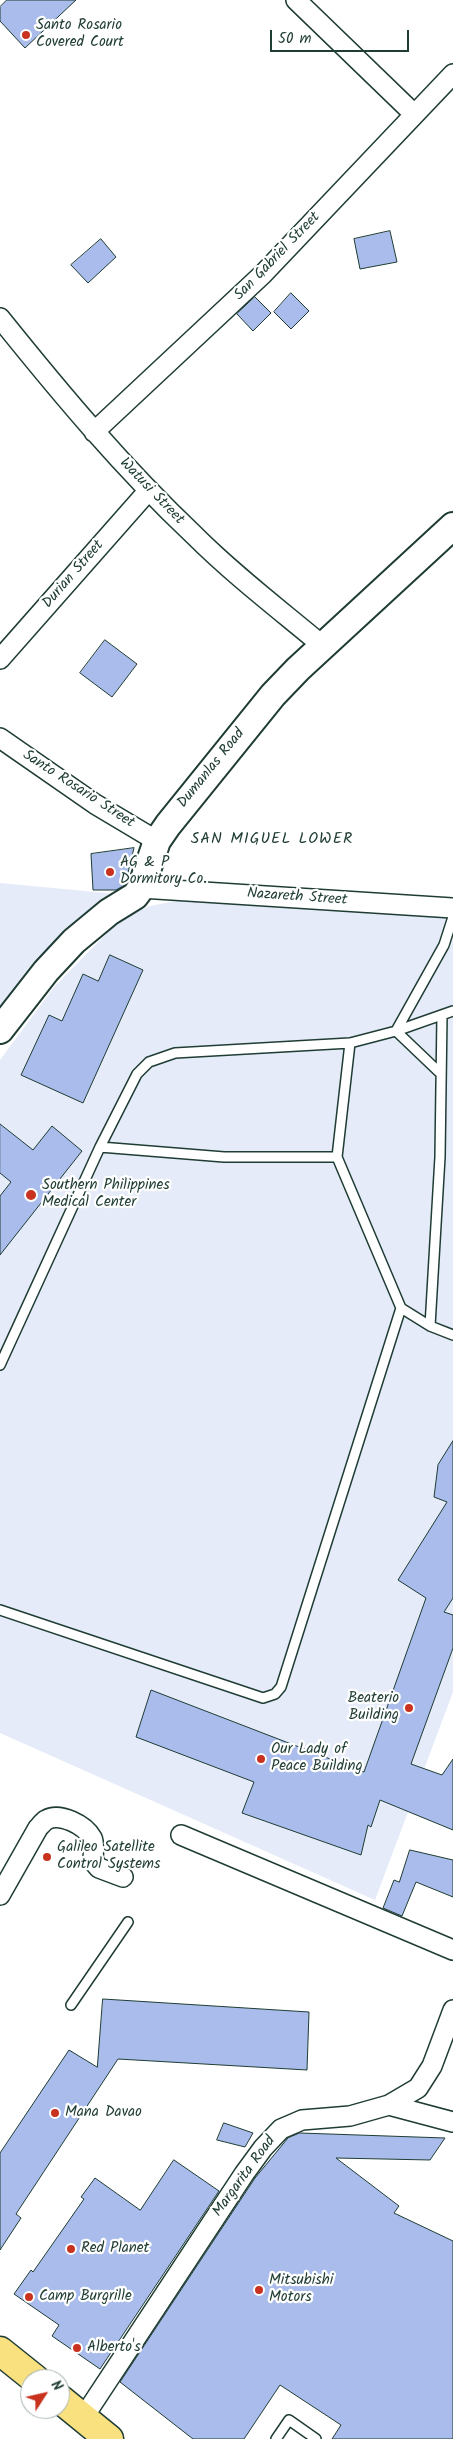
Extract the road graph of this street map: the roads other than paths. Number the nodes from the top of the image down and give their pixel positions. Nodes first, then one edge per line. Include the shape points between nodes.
1 (300, 1) edge
2 (453, 74) edge
3 (414, 114) junction
4 (0, 318) edge
5 (94, 432) junction
6 (149, 490) junction
7 (453, 526) edge
8 (323, 646) junction
9 (0, 659) edge
10 (0, 738) edge
11 (157, 841) junction
12 (141, 888) junction
13 (453, 908) edge
14 (453, 917) edge
15 (449, 946) edge
16 (453, 1011) edge
17 (442, 1015) junction
18 (0, 1030) edge
19 (396, 1031) junction
20 (350, 1043) junction
21 (440, 1072) junction
22 (100, 1147) junction
23 (337, 1157) junction
24 (401, 1308) junction
25 (430, 1326) junction
26 (453, 1335) edge
27 (0, 1365) edge
28 (0, 1610) edge
29 (181, 1835) dead end
30 (123, 1877) dead end
31 (0, 1895) edge
32 (128, 1922) dead end
33 (453, 1950) edge
34 (71, 2005) dead end
35 (453, 2010) edge
36 (388, 2105) junction
37 (453, 2122) edge
38 (0, 2351) edge
39 (22, 2369) edge
40 (70, 2407) edge
41 (83, 2418) junction
42 (109, 2439) edge
43 (276, 2439) edge
44 (316, 2439) edge

1 - 3 street
2 - 3 street, San Gabriel Street
3 - 5 street, San Gabriel Street via 263,274
4 - 5 street, Watusi Street
5 - 6 street, Watusi Street
6 - 8 street, Watusi Street via 195,537
6 - 9 street, Durian Street
7 - 8 main road, Dumanlas Road
8 - 11 main road, Dumanlas Road via 273,695
10 - 11 street, Santo Rosario Street via 95,804
11 - 12 main road, Dumanlas Road
12 - 13 street, Nazareth Street
12 - 18 main road via 135,896 109,912 74,941
14 - 15 lane
15 - 19 lane
16 - 17 lane
17 - 19 lane
17 - 21 lane
19 - 20 lane
19 - 21 lane
20 - 22 lane via 175,1053 161,1057 149,1062 138,1074
20 - 23 lane
21 - 25 lane via 440,1158
22 - 23 lane via 224,1157
22 - 27 lane
23 - 24 lane
24 - 25 lane
24 - 28 lane via 281,1687 275,1694 263,1698
25 - 26 lane
29 - 33 street
30 - 31 street via 99,1868 93,1862 93,1839 86,1829 56,1817 46,1820 38,1828
32 - 34 lane
35 - 36 street, Margarita Road via 432,2066 418,2088
36 - 37 street
36 - 41 street, Margarita Road via 350,2116 302,2120 281,2129 244,2174
38 - 39 main road
40 - 41 main road
41 - 42 main road
43 - 44 lane via 289,2420

